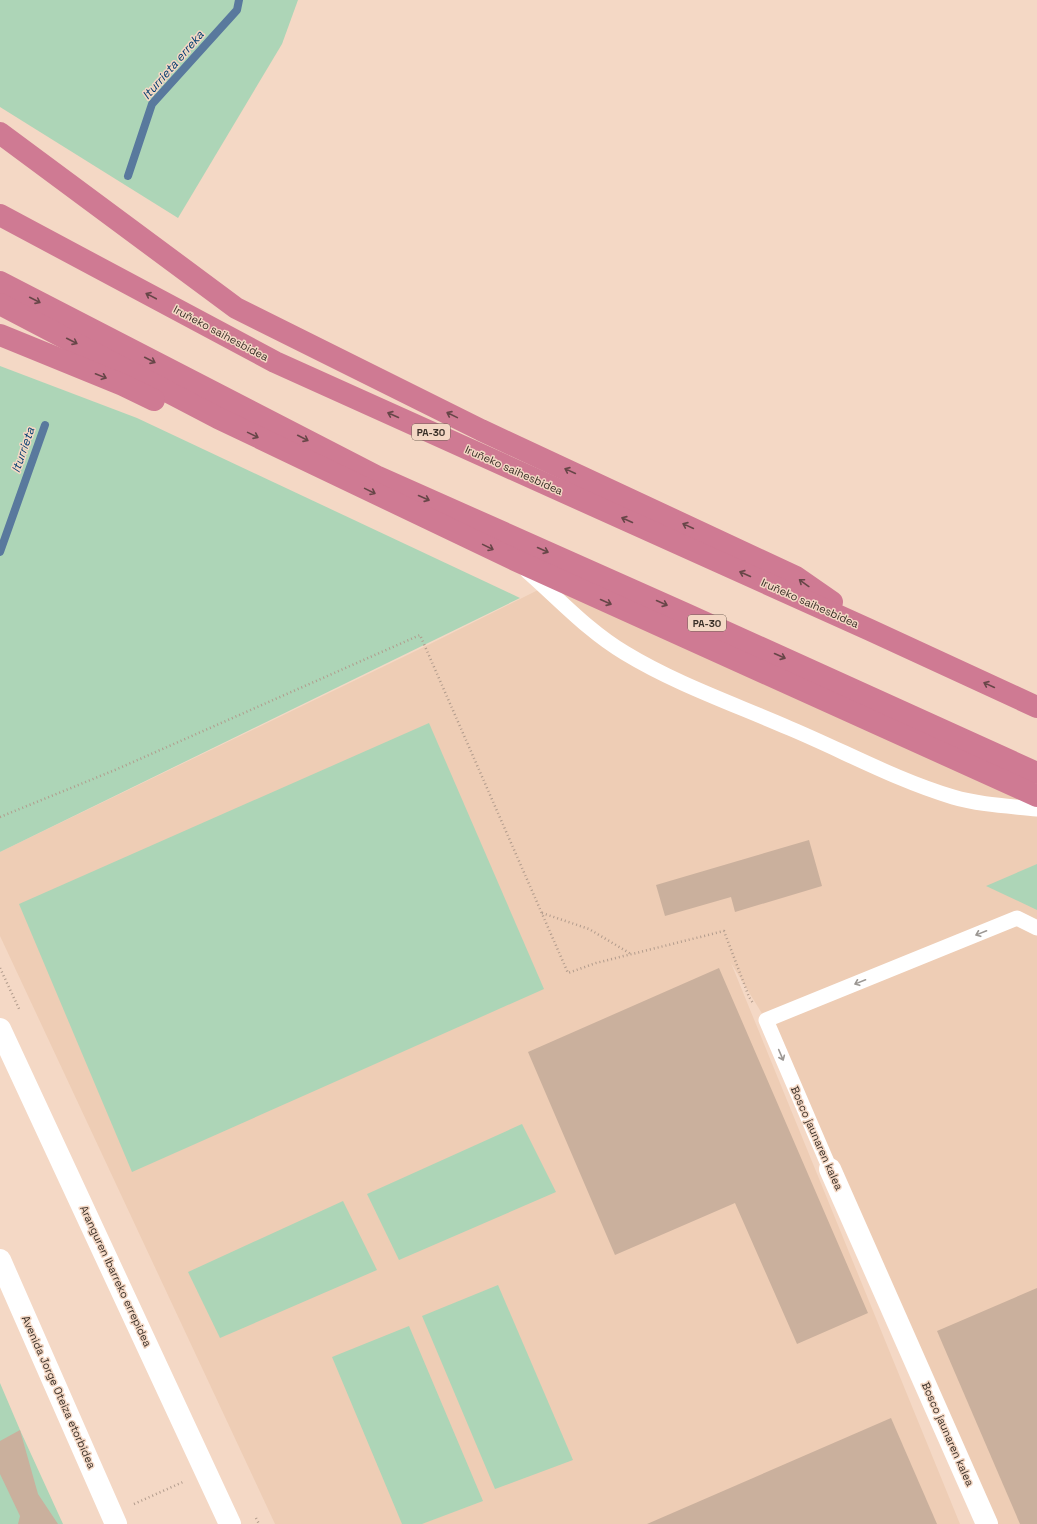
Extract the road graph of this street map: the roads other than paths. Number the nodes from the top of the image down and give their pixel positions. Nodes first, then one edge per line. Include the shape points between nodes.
1 (0, 133) edge
2 (0, 215) edge
3 (0, 282) edge
4 (0, 304) edge
5 (0, 335) edge
6 (218, 418) junction
7 (515, 560) junction
8 (870, 630) junction
9 (1037, 693) edge
10 (1009, 694) junction
11 (1037, 707) edge
12 (1037, 773) edge
13 (1037, 796) edge
14 (1037, 809) edge
15 (1037, 928) edge
16 (0, 1029) edge
17 (830, 1169) joint
18 (2, 1263) edge
19 (114, 1519) edge
20 (230, 1524) edge
21 (988, 1524) edge

8 -> 1 highway via 796,577 481,430 236,308
8 -> 2 highway, Iruñeko saihesbidea / PA-30 via 275,362
3 -> 12 highway, PA-30 via 376,476
4 -> 6 highway
5 -> 6 highway via 123,385 175,410
6 -> 7 highway
7 -> 13 highway
7 - 14 lane via 584,623 624,652 676,680 892,775 954,797 992,805
10 -> 8 highway, Iruñeko saihesbidea / PA-30
9 - 10 lane
10 - 11 highway, Iruñeko saihesbidea / PA-30
15 -> 17 lane, Bosco jaunaren kalea via 1017,918 766,1020
16 - 20 street, Aranguren Ibarreko errepidea
17 - 21 street, Bosco jaunaren kalea
18 - 19 street, Avenida Jorge Oteiza etorbidea

